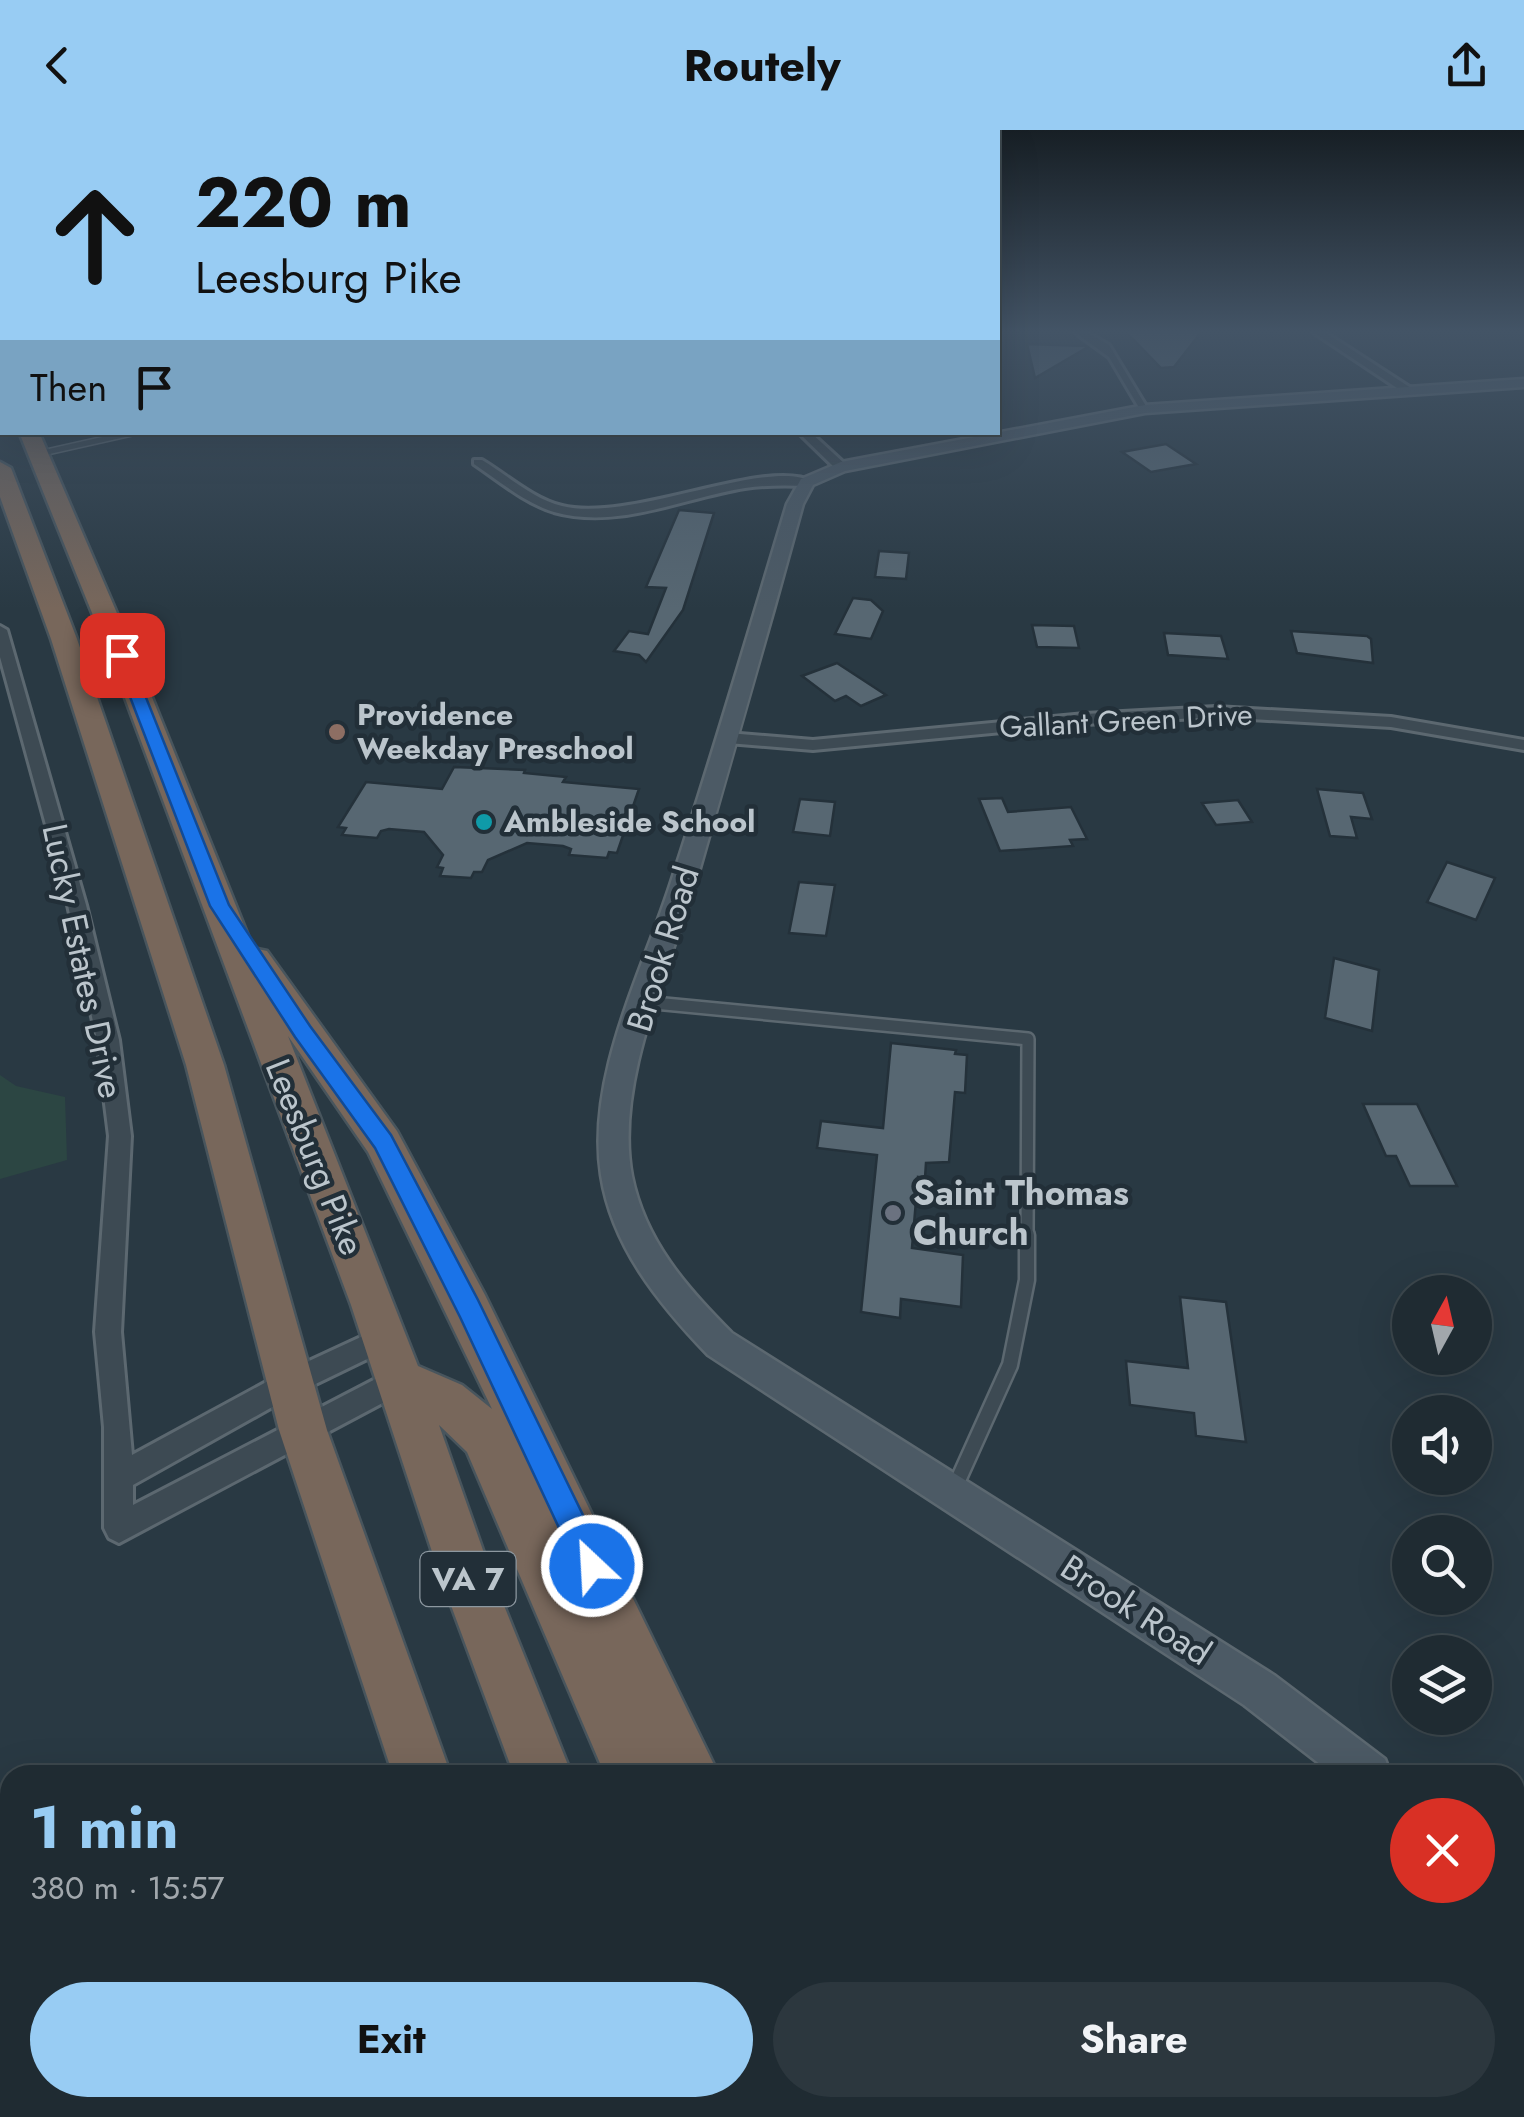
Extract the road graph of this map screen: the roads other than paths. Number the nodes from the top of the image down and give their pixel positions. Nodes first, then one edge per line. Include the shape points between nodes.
1 (1069, 424) edge
2 (13, 435) edge
3 (30, 435) edge
4 (123, 435) edge
5 (806, 435) edge
6 (38, 454) junction
7 (478, 462) dead end
8 (841, 467) junction
9 (0, 468) edge
10 (808, 482) junction
11 (60, 507) junction
12 (0, 630) edge
13 (728, 738) junction
14 (1524, 745) edge
15 (220, 906) junction
16 (644, 1002) junction
17 (391, 1360) junction
18 (296, 1407) junction
19 (119, 1477) junction
20 (952, 1492) junction
21 (419, 1765) edge
22 (538, 1765) edge
23 (632, 1765) edge
24 (685, 1765) edge
25 (1356, 1765) edge

1 - 8 street
2 - 11 highway via 35,494
3 - 6 highway, Leesburg Pike / VA 7
4 - 6 lane
5 - 8 street
6 - 11 highway, Leesburg Pike / VA 7
7 - 10 street via 545,504 584,513 754,481
8 - 10 street
9 - 18 highway, Leesburg Pike via 64,639 205,1066
10 - 13 street, Brook Road via 794,504
11 - 15 highway, Leesburg Pike / VA 7
12 - 19 street, Lucky Estates Drive via 108,1040 120,1136 108,1332
13 - 14 street, Gallant Green Drive via 813,745 1216,712 1391,722
13 - 16 street, Brook Road
15 - 17 highway, Leesburg Pike / VA 7
15 - 24 highway via 383,1142
16 - 20 street, Brook Road via 614,1126 623,1207 642,1253 720,1344
16 - 20 lane via 1028,1039 1027,1280 1010,1365
17 - 18 street, Lucky Estates Drive
17 - 18 street, Lucky Estates Drive
17 - 22 highway, Leesburg Pike / VA 7
17 - 23 highway via 484,1434
18 - 19 street, Lucky Estates Drive
18 - 19 street, Lucky Estates Drive via 119,1528
18 - 21 highway, Leesburg Pike
20 - 25 street, Brook Road via 1259,1690

